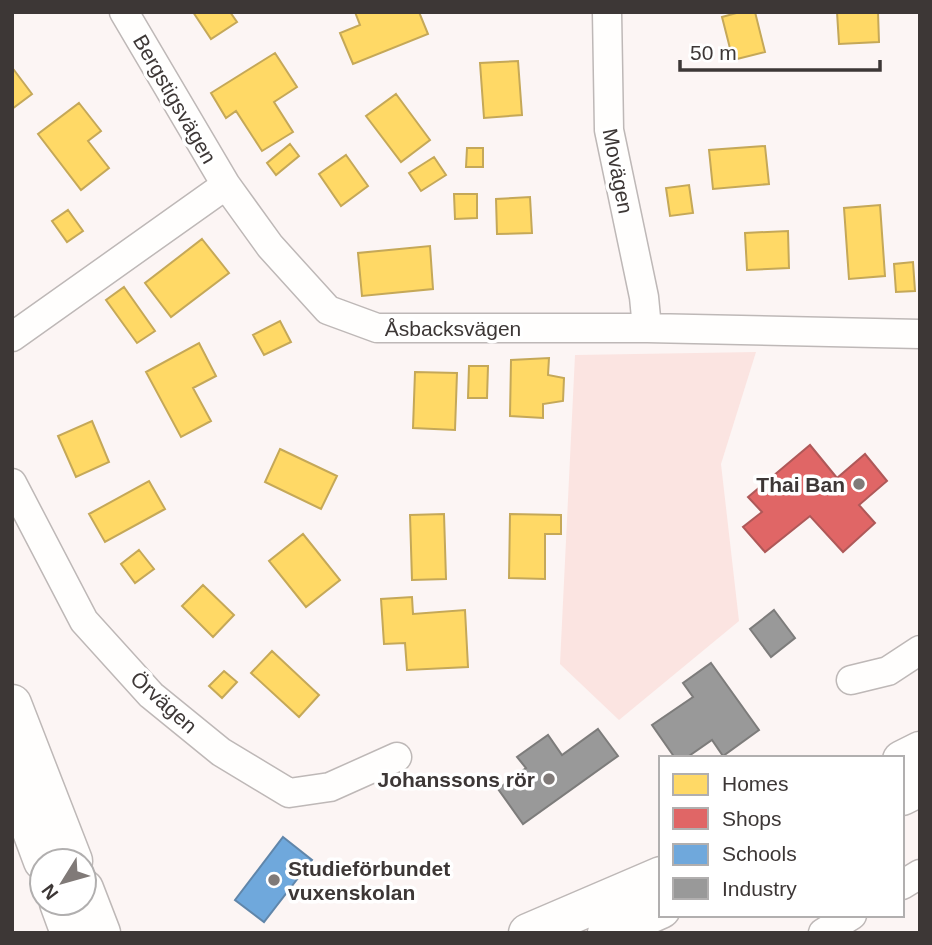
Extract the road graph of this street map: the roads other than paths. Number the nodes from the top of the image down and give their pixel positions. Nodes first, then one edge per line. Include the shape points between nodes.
1 (124, 12) edge
2 (607, 12) edge
3 (226, 185) junction
4 (647, 328) junction
5 (14, 332) edge
6 (920, 334) edge
7 (12, 484) edge
8 (920, 650) edge
9 (851, 680) dead end
10 (12, 704) edge
11 (920, 751) edge
12 (397, 757) dead end
13 (904, 759) edge
14 (12, 778) edge
15 (920, 787) edge
16 (904, 795) edge
17 (38, 847) edge
18 (68, 847) edge
19 (920, 874) edge
20 (659, 877) edge
21 (904, 884) edge
22 (659, 910) edge
23 (849, 917) edge
24 (528, 933) edge
25 (607, 933) edge
26 (823, 933) edge

1 - 3 street, Bergstigsvägen
2 - 4 street, Movägen via 608,130
3 - 4 street, Åsbacksvägen via 270,246 328,310 377,328
3 - 5 street
4 - 6 street, Åsbacksvägen
7 - 12 street, Örvägen via 84,621 151,695 221,752 289,793 330,787
8 - 9 street via 888,671
10 - 18 main road
11 - 13 main road
14 - 17 main road
15 - 16 main road
19 - 21 street
20 - 24 main road
22 - 25 main road
23 - 26 street

